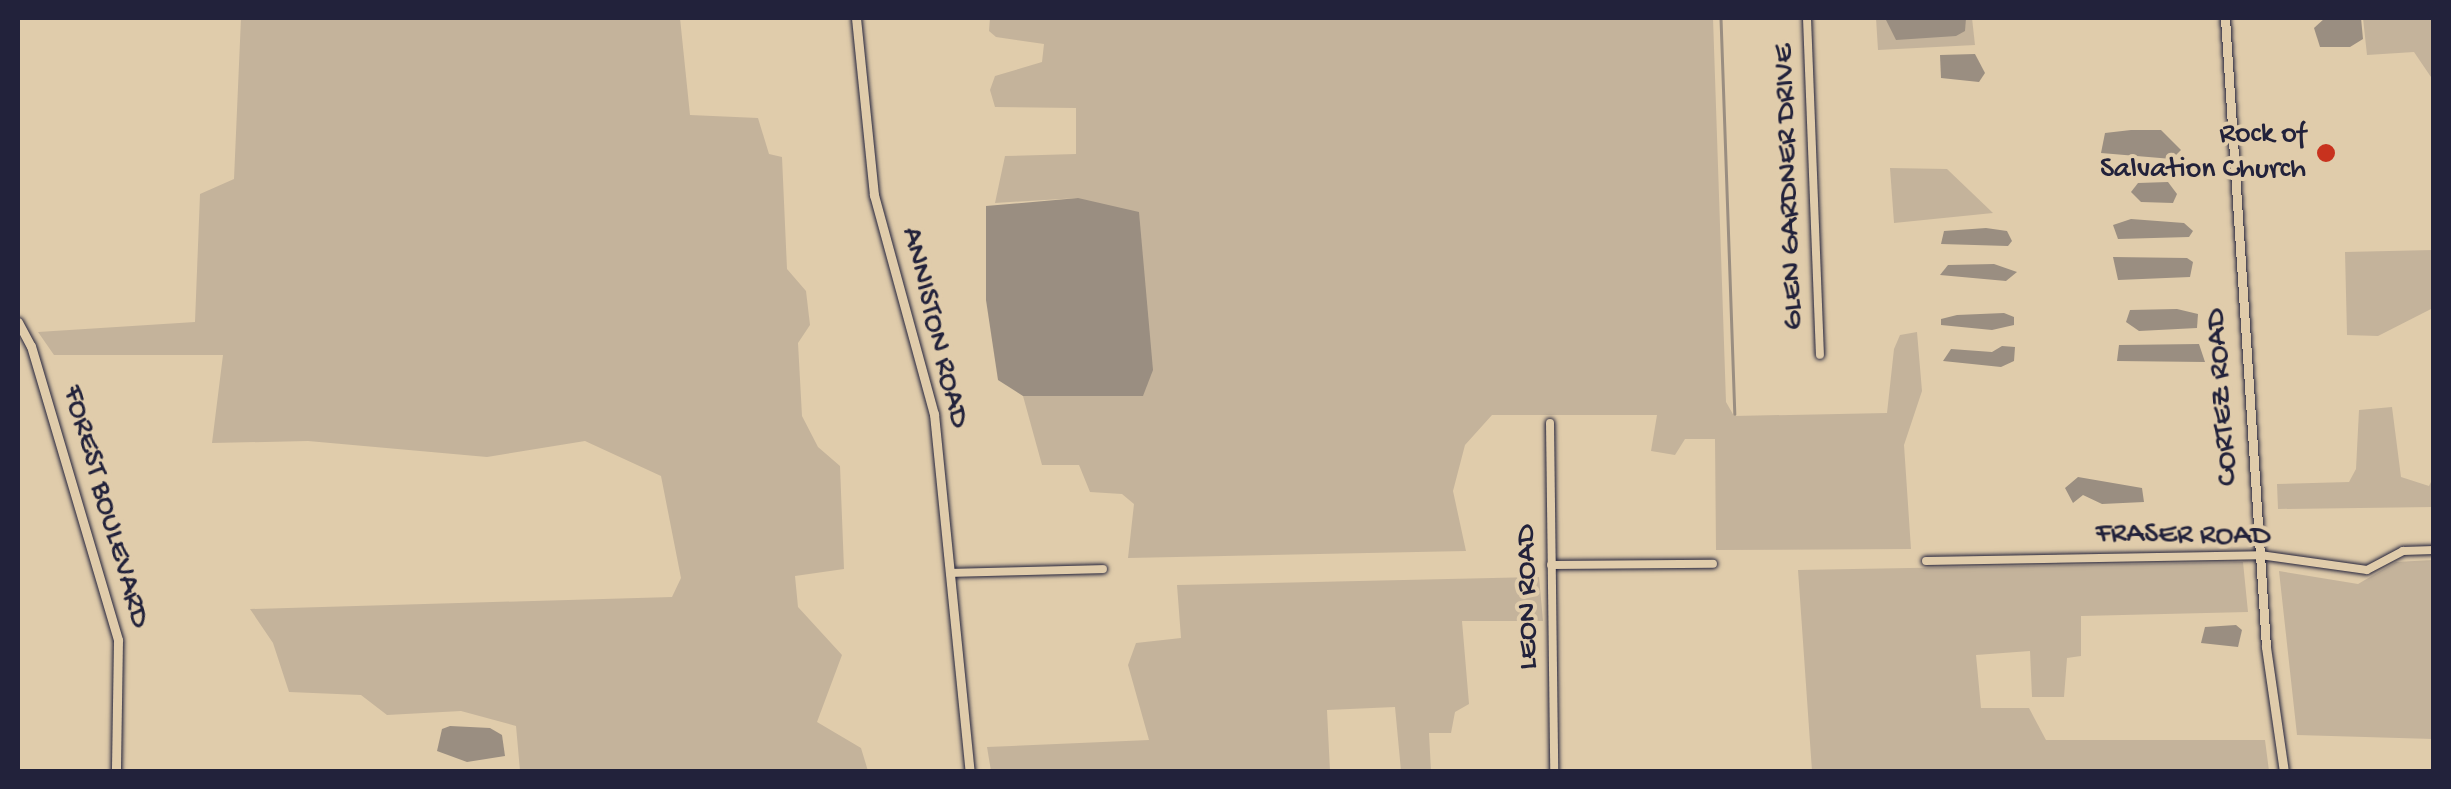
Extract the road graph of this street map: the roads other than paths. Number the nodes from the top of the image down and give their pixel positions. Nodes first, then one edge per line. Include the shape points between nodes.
1 (856, 18) edge
2 (1807, 18) edge
3 (2225, 18) edge
4 (18, 322) edge
5 (18, 346) edge
6 (32, 346) junction
7 (1820, 355) dead end
8 (1550, 422) dead end
9 (2434, 550) edge
10 (2260, 555) junction
11 (1926, 560) dead end
12 (1713, 564) dead end
13 (1551, 566) junction
14 (1103, 569) dead end
15 (950, 573) junction
16 (116, 772) edge
17 (970, 772) edge
18 (1554, 772) edge
19 (2284, 772) edge

1 - 15 street, ANNISTON ROAD via 874,195 934,414
2 - 7 street, GLEN GARDNER DRIVE
3 - 10 street, CORTEZ ROAD
4 - 6 street, FOREST BOULEVARD
5 - 6 street
6 - 16 street, FOREST BOULEVARD via 118,640
8 - 13 street, LEON ROAD
9 - 10 street, FRASER ROAD via 2403,551 2367,570
10 - 11 street, FRASER ROAD
10 - 19 street, CORTEZ ROAD
12 - 13 street
13 - 18 street, LEON ROAD
14 - 15 street
15 - 17 street, ANNISTON ROAD

